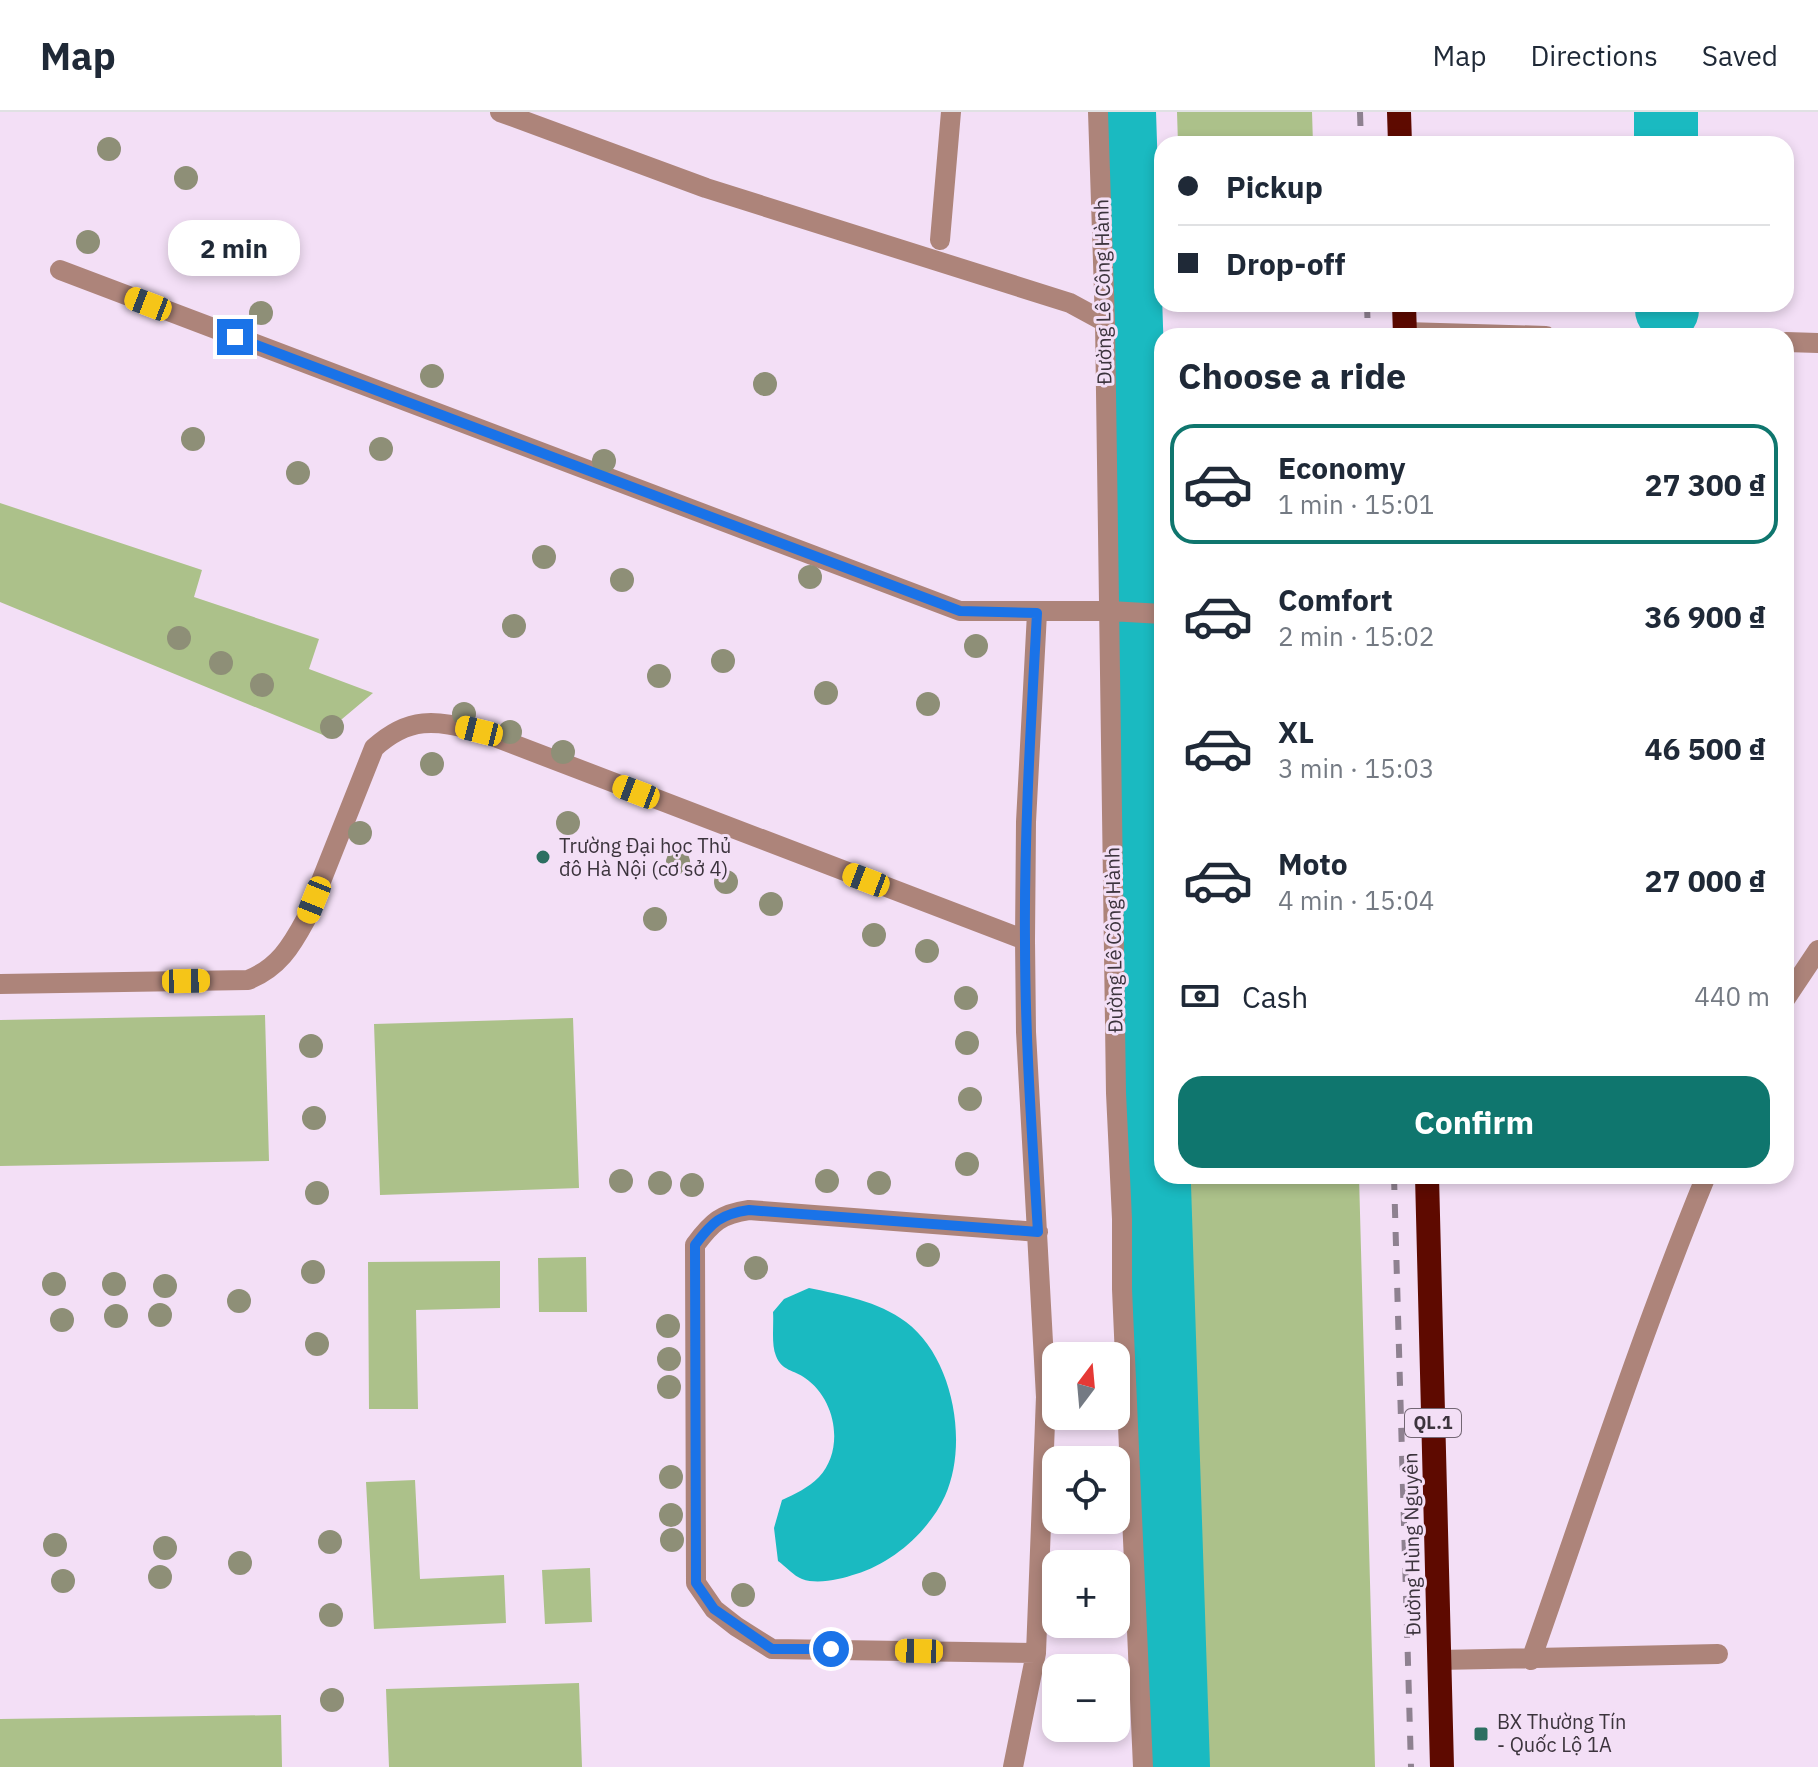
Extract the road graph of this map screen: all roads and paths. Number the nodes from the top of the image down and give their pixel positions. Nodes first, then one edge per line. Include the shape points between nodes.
1 (500, 112) edge
2 (951, 112) edge
3 (1098, 112) edge
4 (1399, 112) edge
5 (1400, 136) edge
6 (940, 240) dead end
7 (60, 270) dead end
8 (1105, 322) junction
9 (1794, 342) edge
10 (1818, 343) edge
11 (1120, 612) junction
12 (1037, 613) junction
13 (1154, 614) edge
14 (1025, 940) junction
15 (1818, 950) edge
16 (0, 984) edge
17 (1794, 986) edge
18 (1427, 1184) edge
19 (1703, 1184) edge
20 (1038, 1232) junction
21 (1047, 1342) edge
22 (1120, 1342) edge
23 (1049, 1430) edge
24 (1123, 1430) edge
25 (1036, 1653) junction
26 (1718, 1654) dead end
27 (1439, 1660) junction
28 (1531, 1660) junction
29 (1013, 1767) edge
30 (1143, 1767) edge
31 (1442, 1767) edge

1 - 8 street via 706,188 1070,303
2 - 6 street
3 - 8 street, Đường Lê Công Hành
4 - 5 highway
7 - 12 street via 960,611
8 - 11 street, Đường Lê Công Hành via 1107,553
9 - 10 street
11 - 12 street
11 - 13 street
11 - 22 street, Đường Lê Công Hành via 1114,978
12 - 14 street
14 - 16 street via 479,731 440,721 391,732 374,748 306,919 279,962 265,973 248,980
14 - 20 street
15 - 17 street
18 - 27 highway, Đường Hùng Nguyên / QL.1
19 - 28 street
20 - 21 street
20 - 25 street via 749,1210 728,1213 695,1245 696,1583 714,1609 772,1649
23 - 25 street
24 - 30 street, Đường Lê Công Hành
25 - 29 street
26 - 28 street
27 - 28 street
27 - 31 highway, Đường Hùng Nguyên / QL.1

